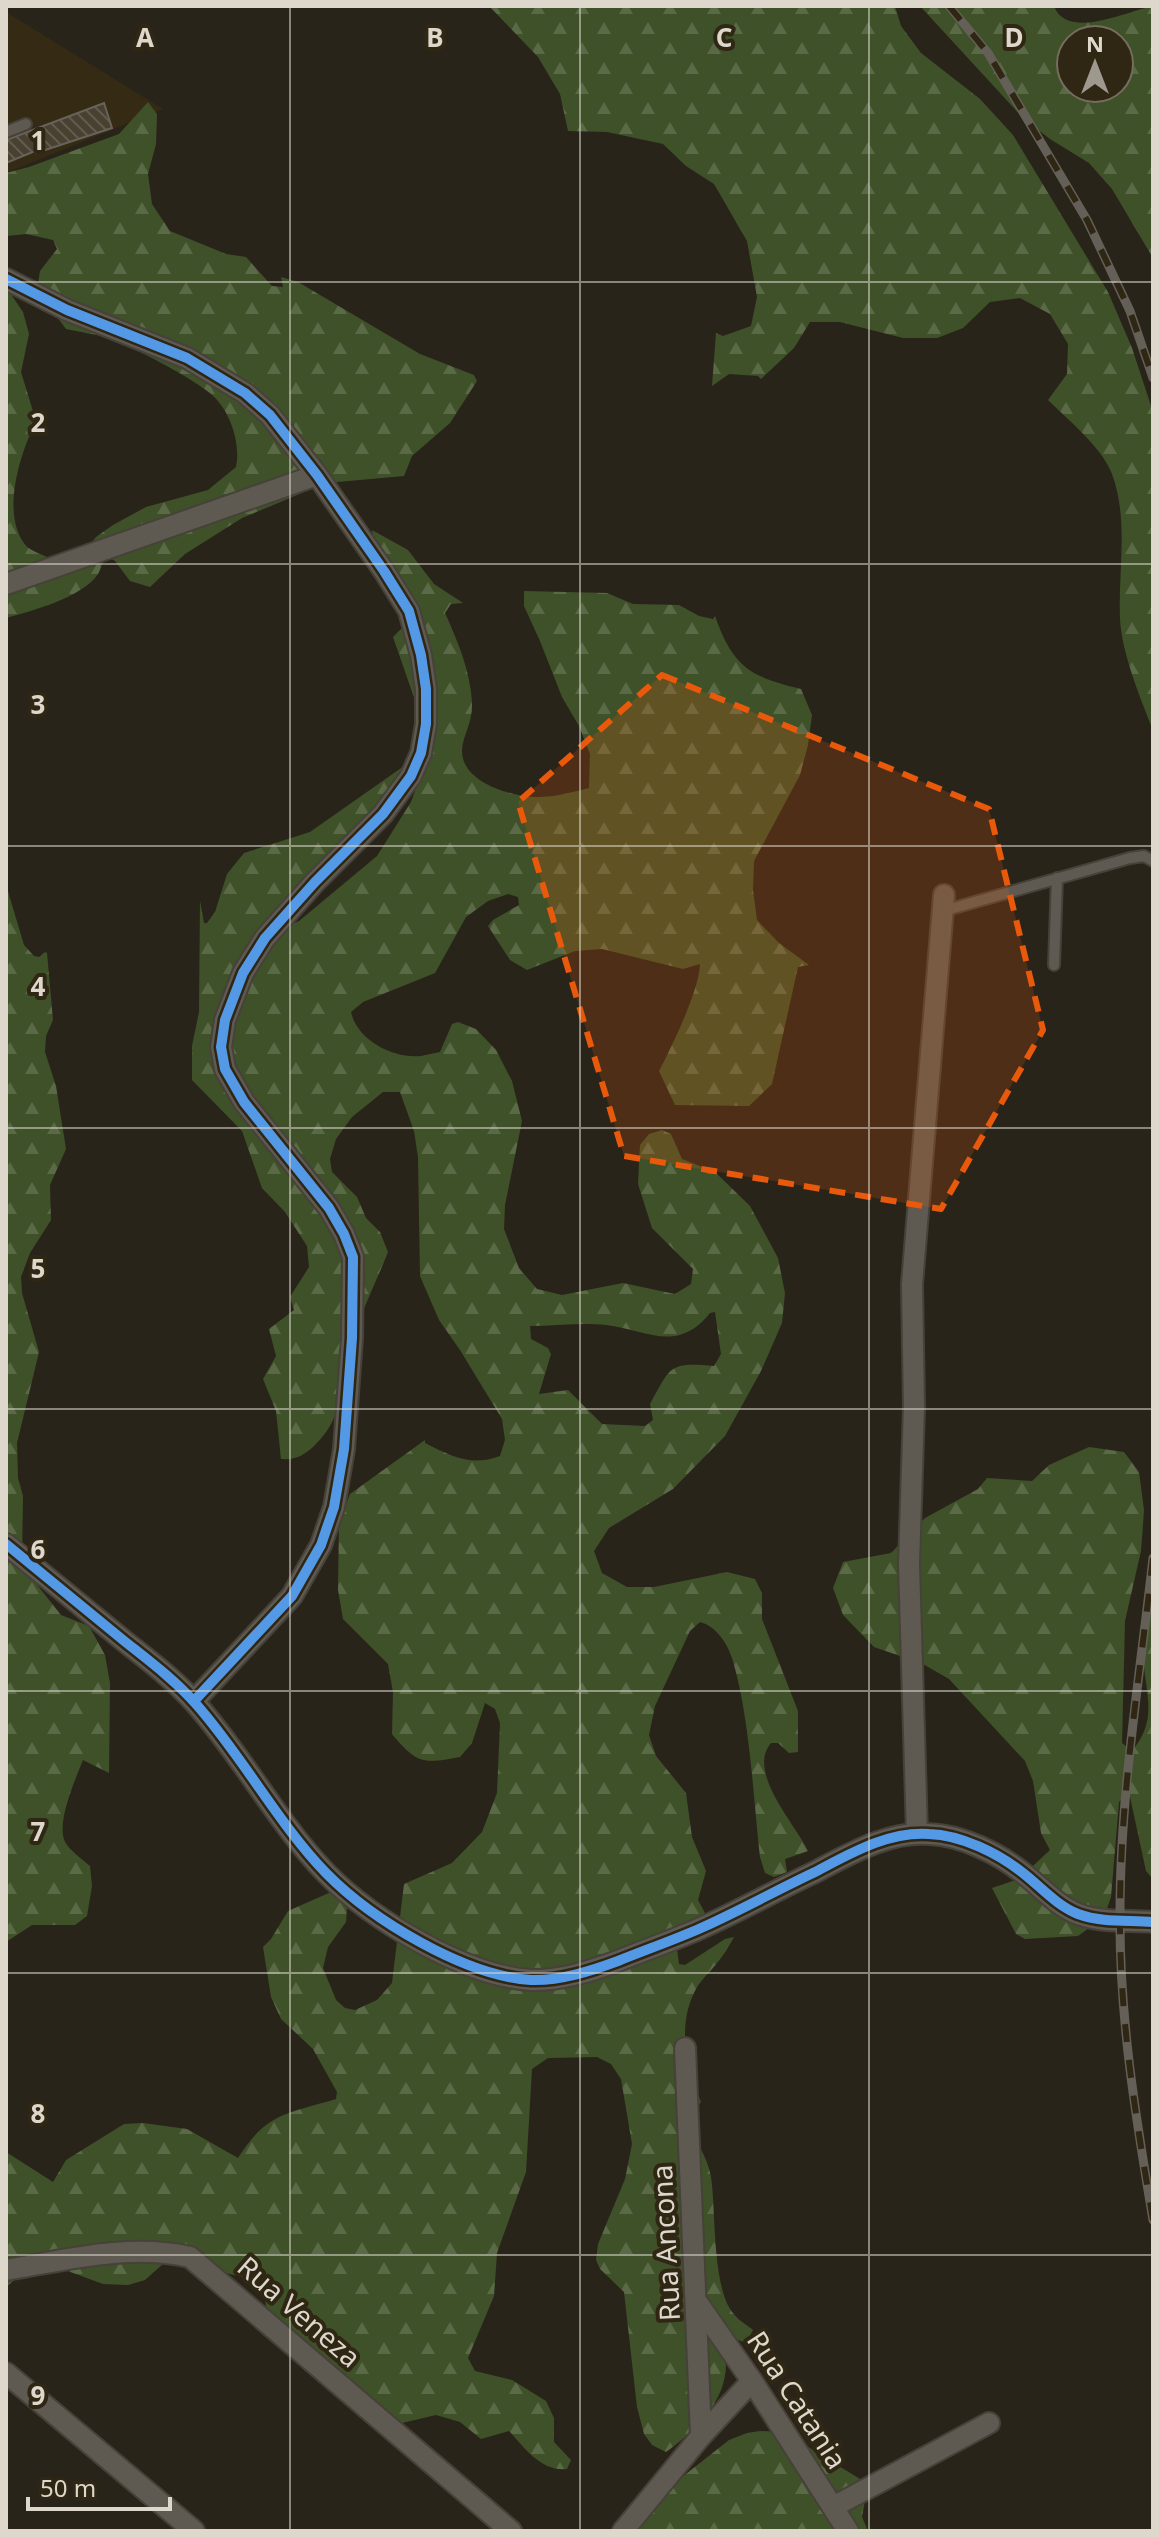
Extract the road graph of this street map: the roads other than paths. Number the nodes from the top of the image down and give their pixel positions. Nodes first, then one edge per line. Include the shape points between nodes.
1 (26, 124) dead end
2 (6, 132) edge
3 (6, 279) edge
4 (317, 475) junction
5 (6, 584) edge
6 (1153, 861) edge
7 (1057, 878) junction
8 (943, 903) joint
9 (1054, 965) dead end
10 (6, 1544) edge
11 (194, 1701) junction
12 (917, 1834) junction
13 (1153, 1922) edge
14 (685, 2048) dead end
15 (6, 2270) edge
16 (697, 2302) junction
17 (6, 2373) edge
18 (752, 2381) junction
19 (989, 2423) dead end
20 (701, 2436) junction
21 (833, 2507) junction
22 (194, 2531) edge
23 (511, 2531) edge
24 (623, 2531) edge
25 (848, 2531) edge

1 - 2 lane
3 - 4 street via 67,310 187,358 245,393 270,415
4 - 5 street
4 - 11 street via 409,611 421,655 426,724 411,776 383,814 265,938 243,973 225,1020 225,1069 344,1234 353,1257 352,1338 344,1449 321,1545 292,1596
6 - 7 lane via 1130,858
7 - 8 lane
7 - 9 lane
8 - 12 street via 912,1284 909,1564
10 - 11 street
11 - 12 street via 327,1873 414,1938 468,1966 502,1976 533,1980 597,1969 699,1929 864,1847
12 - 13 street via 953,1838 994,1853 1079,1914
14 - 16 street, Rua Ancona
15 - 23 street, Rua Veneza via 128,2252 190,2257
16 - 18 street, Rua Catania
16 - 20 street, Rua Ancona
17 - 22 street
18 - 20 street
18 - 21 street, Rua Catania
19 - 21 street
20 - 24 street
21 - 25 street, Rua Catania

